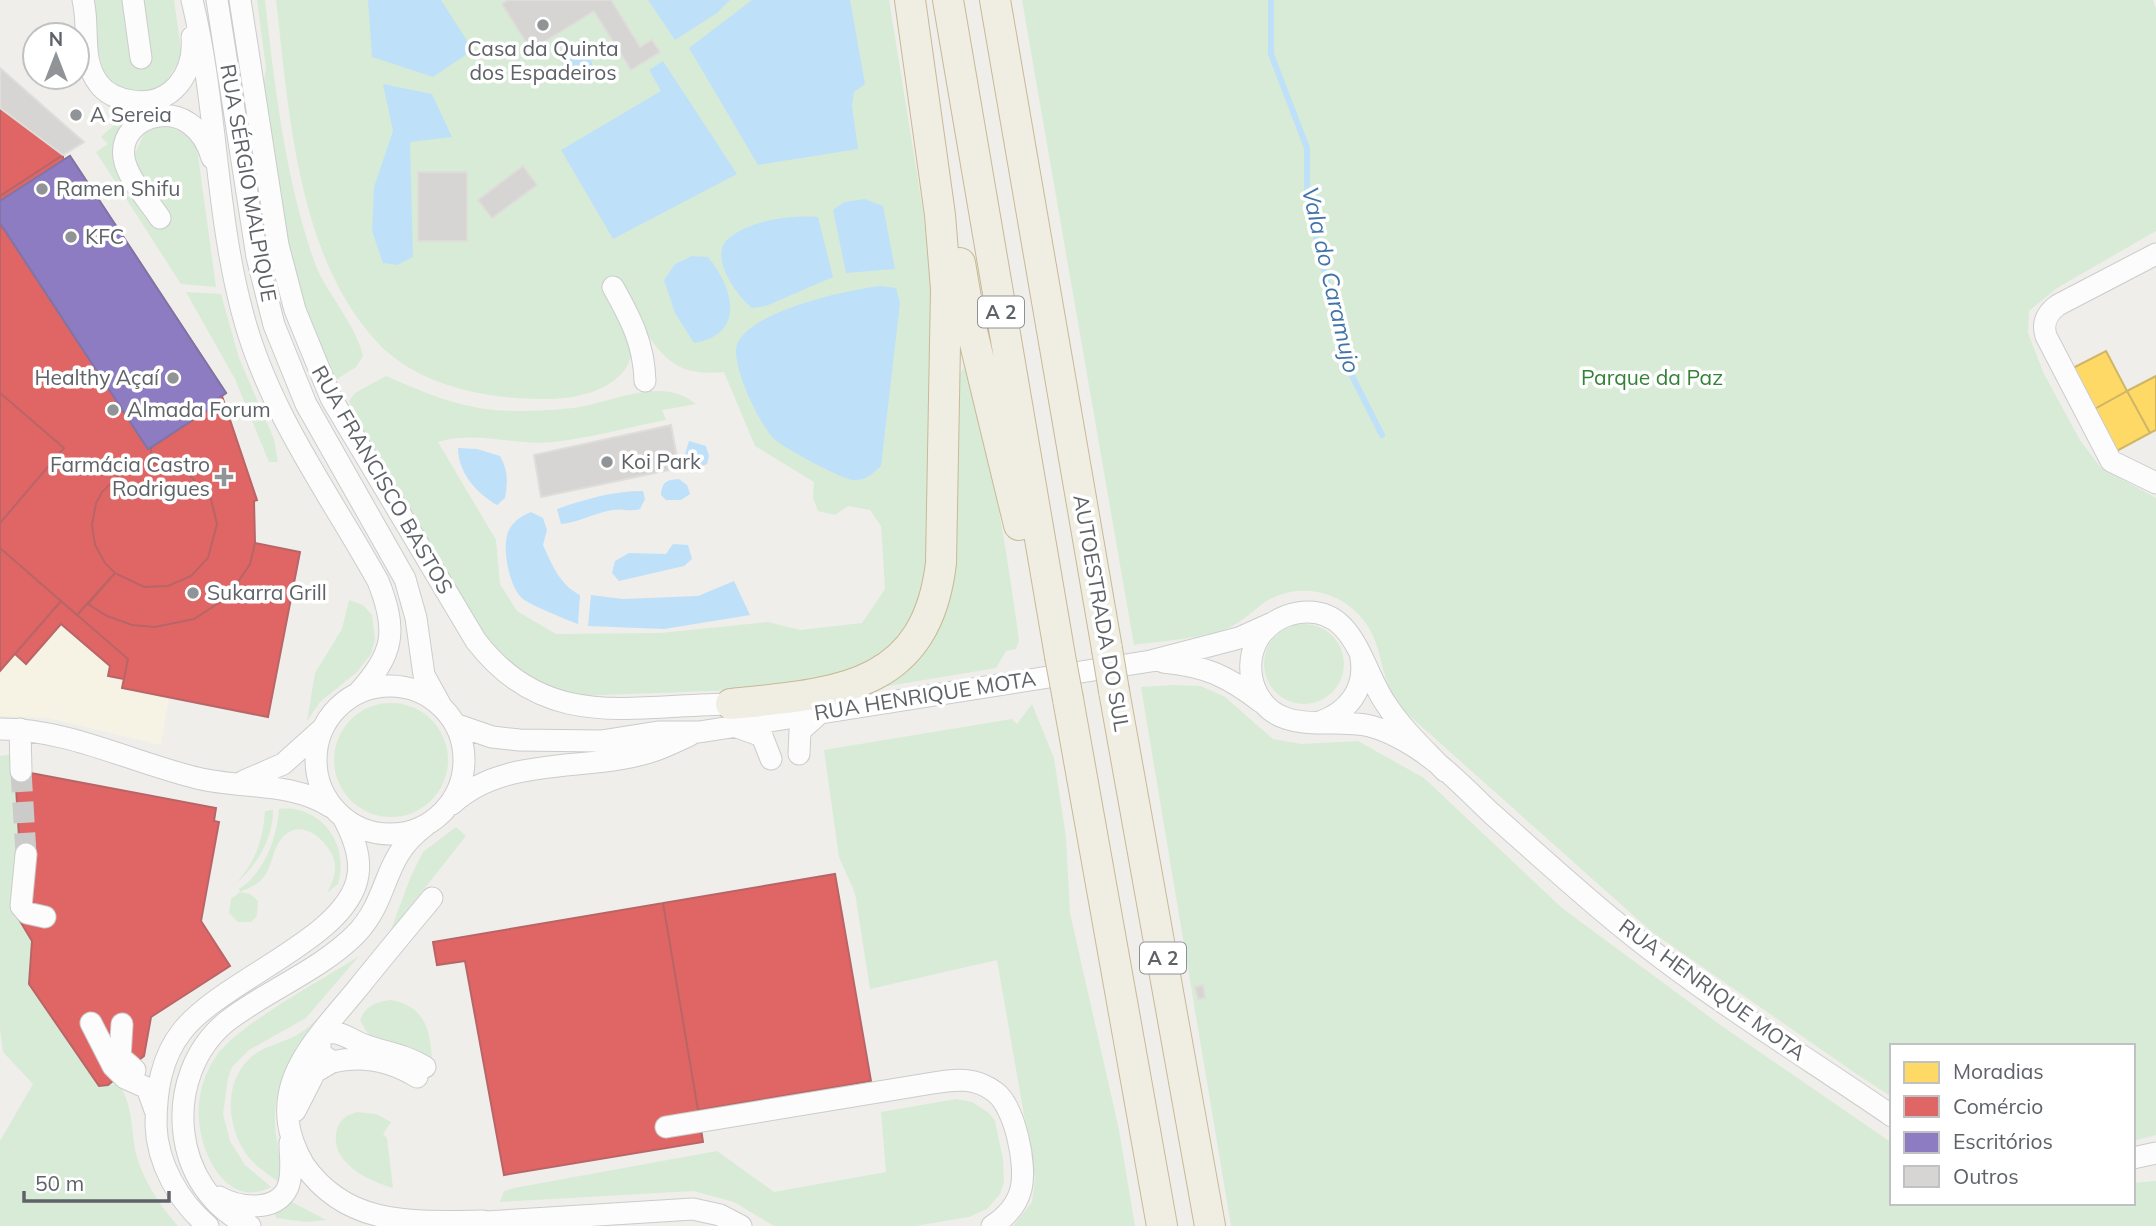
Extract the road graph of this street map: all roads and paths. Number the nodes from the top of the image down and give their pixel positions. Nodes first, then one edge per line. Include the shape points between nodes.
1 (83, 0) edge
2 (133, 0) edge
3 (191, 0) edge
4 (217, 0) edge
5 (240, 0) edge
6 (910, 0) edge
7 (948, 0) edge
8 (995, 0) edge
9 (141, 58) dead end
10 (922, 70) junction
11 (225, 215) junction
12 (160, 218) dead end
13 (2156, 254) edge
14 (612, 287) dead end
15 (645, 382) dead end
16 (2156, 483) edge
17 (1276, 621) junction
18 (1055, 624) junction
19 (1360, 653) junction
20 (1151, 661) junction
21 (358, 692) junction
22 (440, 704) junction
23 (1265, 705) junction
24 (822, 712) junction
25 (733, 715) junction
26 (1308, 723) junction
27 (457, 725) junction
28 (10, 729) edge
29 (322, 729) junction
30 (699, 732) junction
31 (554, 739) junction
32 (799, 754) dead end
33 (771, 759) dead end
34 (21, 771) tunnel mouth
35 (1445, 771) junction
36 (230, 783) junction
37 (442, 813) junction
38 (339, 814) junction
39 (425, 826) junction
40 (26, 854) tunnel mouth
41 (432, 898) dead end
42 (45, 916) dead end
43 (356, 991) junction
44 (91, 1023) dead end
45 (122, 1024) dead end
46 (320, 1034) junction
47 (354, 1039) junction
48 (170, 1049) junction
49 (332, 1062) junction
50 (156, 1114) junction
51 (1890, 1115) edge
52 (666, 1127) dead end
53 (290, 1137) junction
54 (2156, 1153) edge
55 (2135, 1158) edge
56 (208, 1191) junction
57 (483, 1221) junction
58 (208, 1226) edge
59 (250, 1226) edge
60 (438, 1226) edge
61 (741, 1226) edge
62 (992, 1226) edge
63 (1161, 1226) edge
64 (1210, 1226) edge

1 - 3 street via 87,58 98,84 110,94 141,102 170,93 190,68
2 - 9 street
3 - 11 street, RUA SÉRGIO MALPIQUE via 207,71
4 - 22 street, RUA SÉRGIO MALPIQUE via 257,257 278,336 306,404 405,579 424,675
5 - 25 street, RUA FRANCISCO BASTOS via 278,245 295,310 331,398 476,641 496,666 545,698 573,706
6 - 10 highway
7 - 18 highway, A 2
8 - 64 highway, AUTOESTRADA DO SUL / A 2, bridge
10 - 18 highway via 983,378 1028,558
10 - 25 highway via 947,320 941,563 932,612 900,657 869,679
11 - 12 street via 205,137 193,124 164,115 136,127 123,152 126,166
11 - 21 street, RUA SÉRGIO MALPIQUE via 242,311 271,392 379,581 387,604 388,652
13 - 16 street via 2058,305 2045,323 2046,336 2111,461
14 - 15 street via 643,349
17 - 19 street via 1295,613 1326,615 1351,634
17 - 20 street, RUA HENRIQUE MOTA via 1239,638
17 - 23 street via 1261,635 1250,666 1254,687
18 - 63 highway, A 2, bridge
19 - 26 street via 1362,675 1354,696 1339,713
19 - 35 street via 1391,712
20 - 23 street, RUA HENRIQUE MOTA via 1226,676
20 - 24 street, RUA HENRIQUE MOTA
21 - 22 street via 386,685 415,690
21 - 29 street via 337,708
22 - 27 street
23 - 26 street via 1284,719
24 - 25 street, RUA HENRIQUE MOTA
24 - 32 street via 800,731
25 - 30 street, RUA HENRIQUE MOTA
25 - 31 street via 603,726
25 - 33 street via 762,736
26 - 35 street via 1382,730 1405,740
27 - 31 street, RUA HENRIQUE MOTA via 492,737
27 - 37 street via 464,748 464,772 457,794
28 - 34 street
28 - 36 street via 98,746 201,779
29 - 36 street via 267,774
29 - 38 street via 316,770 322,790
30 - 31 street, RUA HENRIQUE MOTA via 658,732 601,741
30 - 37 street, RUA HENRIQUE MOTA via 649,753 517,772 484,782
35 - 51 street, RUA HENRIQUE MOTA via 1660,958
36 - 38 street via 303,793
37 - 39 street
38 - 39 street via 363,829 384,834
38 - 48 street via 354,841 359,866 346,906 325,927 200,1011
39 - 56 street via 399,849 376,906 356,934 325,959 232,1017 214,1032 193,1061 182,1118 190,1158
40 - 42 street via 21,906 27,913
41 - 43 street
43 - 46 street
43 - 47 street via 347,1020
44 - 50 street via 110,1063 121,1075 147,1088
45 - 48 street via 120,1057 132,1069 149,1070
46 - 47 street via 335,1032
46 - 49 street via 320,1053
46 - 53 street via 292,1079 287,1112
47 - 49 street via 399,1054 421,1072 374,1060
48 - 50 street via 162,1068
49 - 53 street via 308,1081
50 - 58 street via 156,1132 178,1194
52 - 62 street via 967,1079 996,1093 1014,1122 1023,1177 1016,1203
53 - 56 street via 290,1177 279,1198 260,1206 244,1206
53 - 57 street via 317,1187 355,1214 391,1221
54 - 55 street
56 - 59 street
57 - 60 street
57 - 61 street via 693,1209

